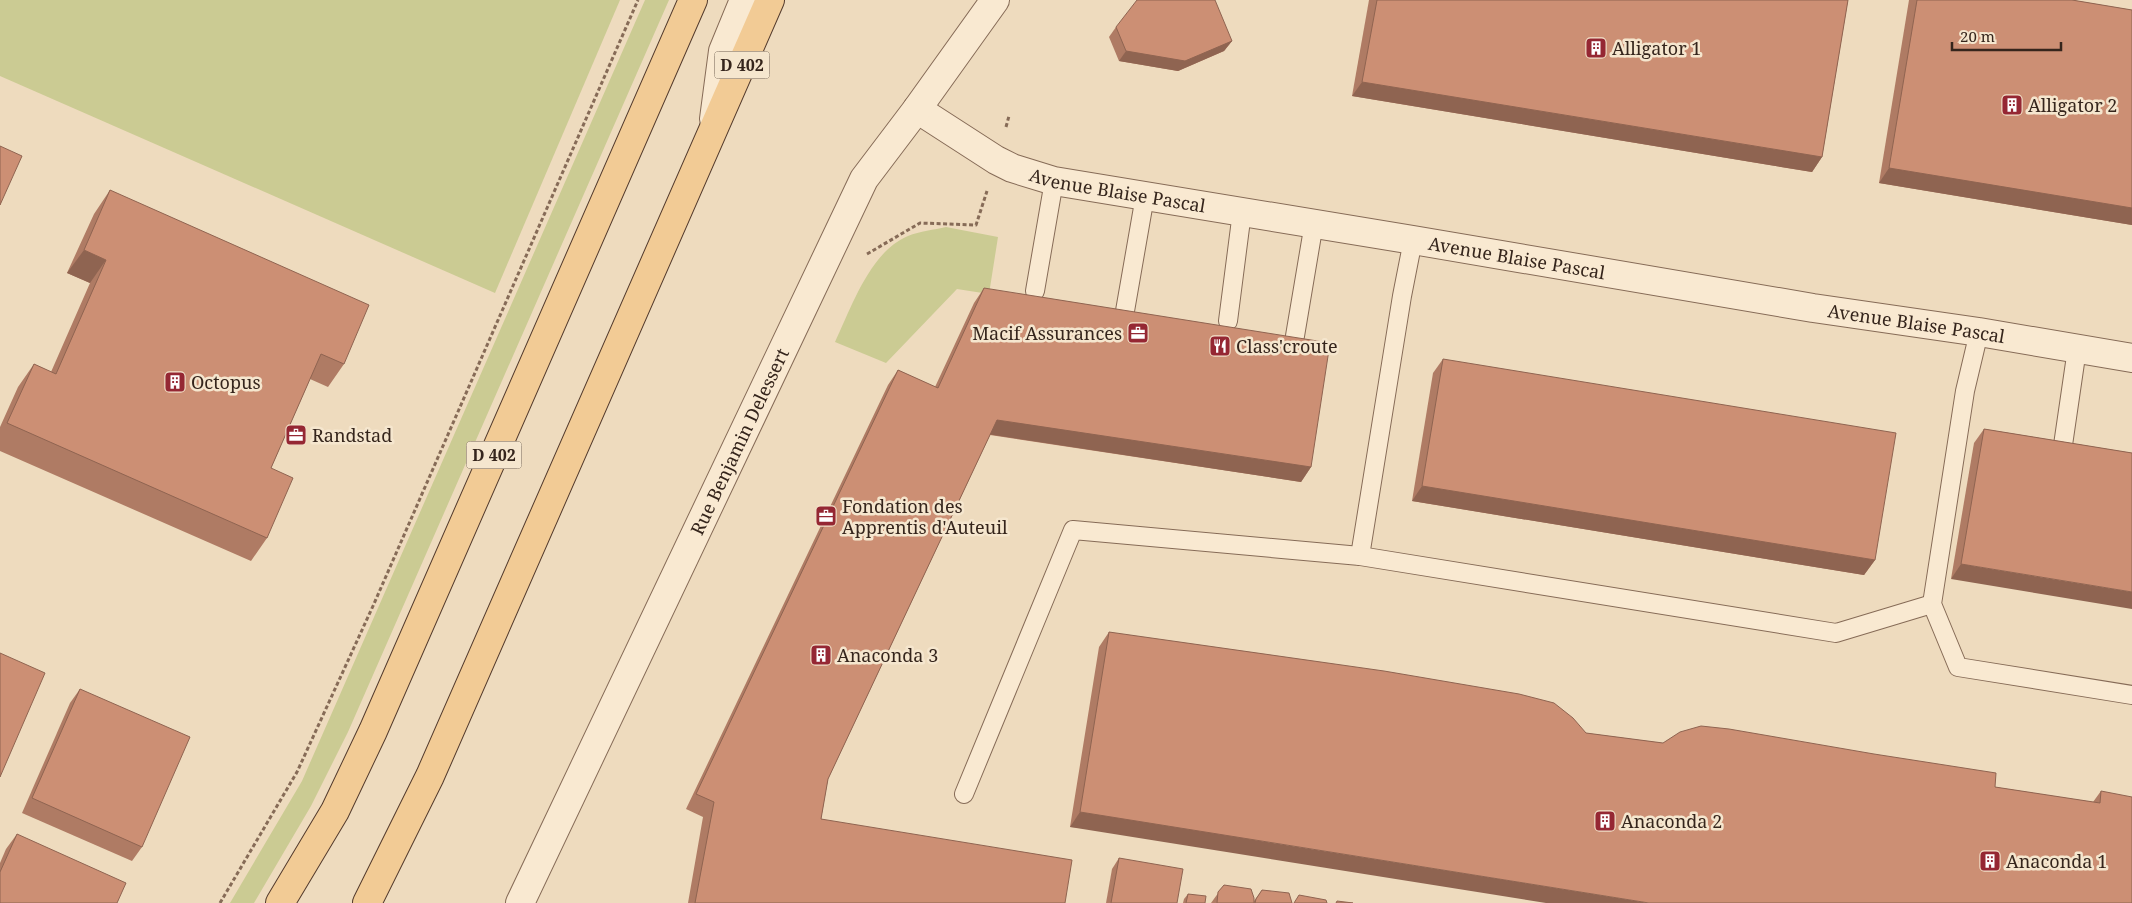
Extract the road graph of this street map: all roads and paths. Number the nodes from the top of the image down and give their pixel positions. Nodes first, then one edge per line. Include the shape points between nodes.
1 (638, 0) edge
2 (693, 0) edge
3 (744, 0) edge
4 (770, 0) edge
5 (995, 0) edge
6 (917, 109) junction
7 (713, 131) junction
8 (1054, 181) junction
9 (1145, 196) junction
10 (1242, 212) junction
11 (1314, 223) junction
12 (976, 225) dead end
13 (1413, 240) junction
14 (864, 260) dead end
15 (1035, 291) dead end
16 (1125, 311) edge
17 (1228, 321) dead end
18 (1978, 332) junction
19 (1296, 336) edge
20 (2078, 349) junction
21 (2132, 358) edge
22 (2063, 445) edge
23 (1360, 556) junction
24 (1932, 604) junction
25 (2132, 694) edge
26 (964, 794) dead end
27 (220, 903) edge
28 (280, 903) edge
29 (367, 903) edge
30 (520, 903) edge

1 - 27 path via 297,772
2 - 28 main road, D 402 via 373,730 334,811
3 - 7 street via 723,51
4 - 7 main road, D 402
5 - 6 street, Rue Benjamin Delessert
6 - 8 street, Avenue Blaise Pascal via 996,160
6 - 30 street, Rue Benjamin Delessert via 864,179
7 - 29 main road, D 402 via 430,776
8 - 9 street, Avenue Blaise Pascal
8 - 15 lane
9 - 10 street, Avenue Blaise Pascal
9 - 16 lane
10 - 11 street, Avenue Blaise Pascal
10 - 17 lane
11 - 13 street, Avenue Blaise Pascal
11 - 19 lane
12 - 14 path via 920,223 869,252
13 - 18 street, Avenue Blaise Pascal via 1813,308
13 - 23 lane
18 - 20 street, Avenue Blaise Pascal
18 - 24 lane via 1965,390
20 - 21 street, Avenue Blaise Pascal
20 - 22 lane
23 - 24 lane via 1836,633
23 - 26 lane via 1073,530
24 - 25 lane via 1958,667

